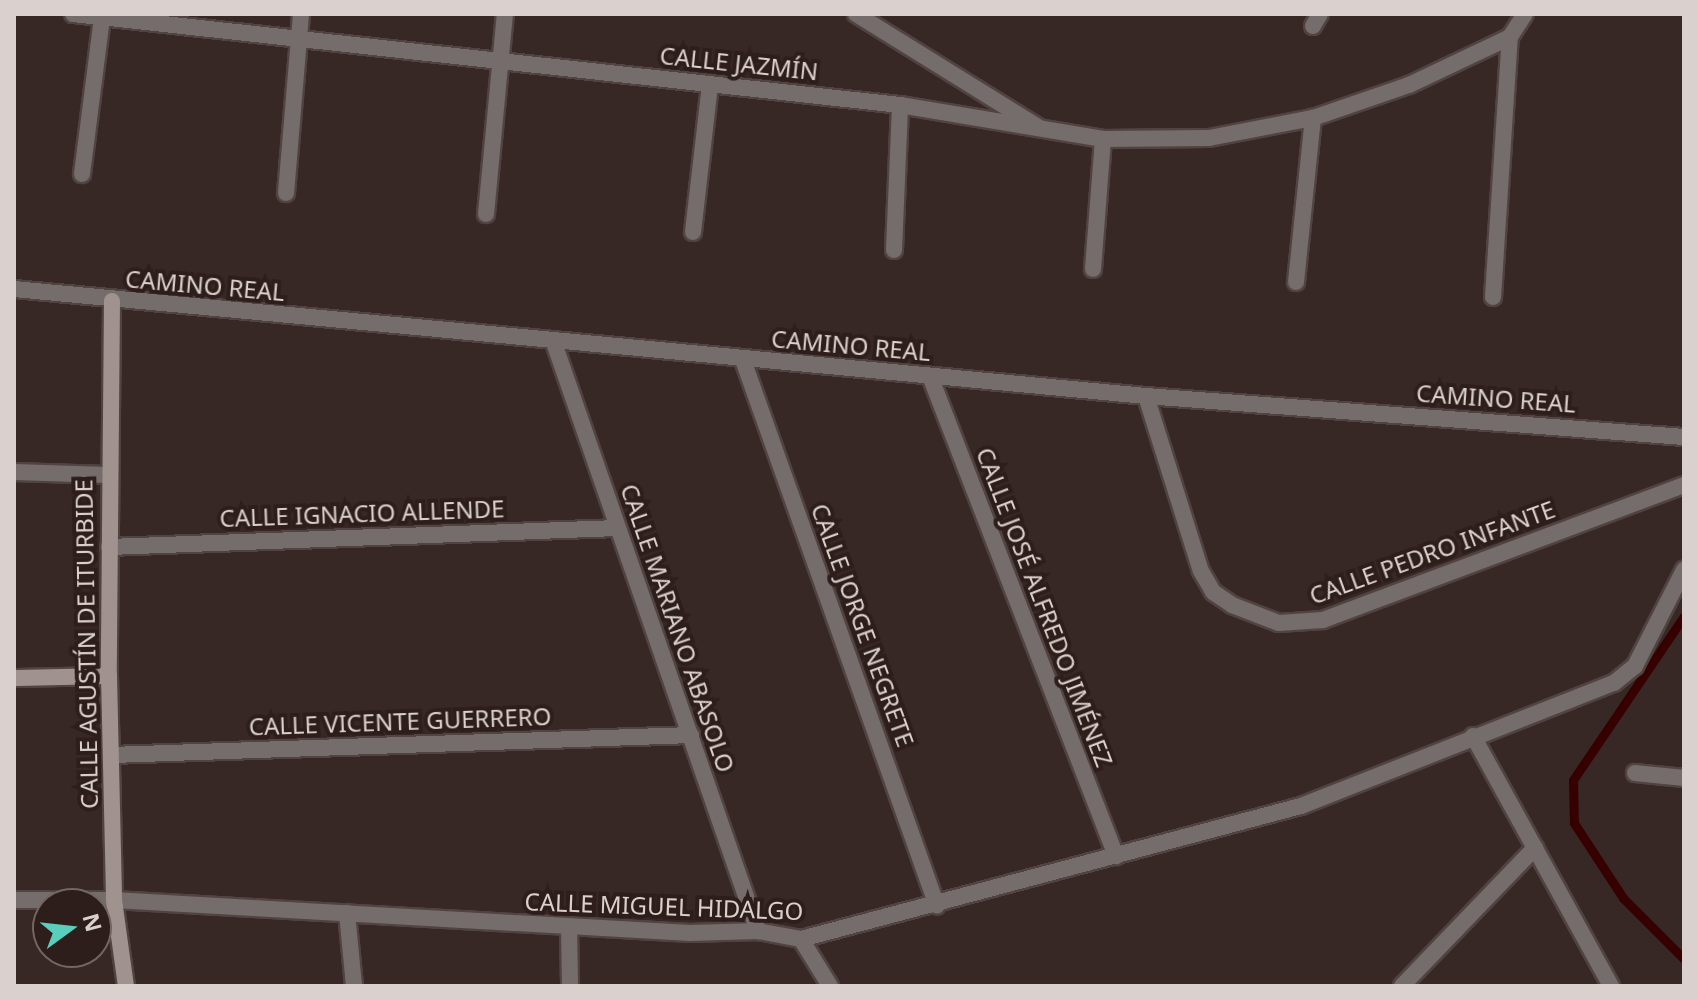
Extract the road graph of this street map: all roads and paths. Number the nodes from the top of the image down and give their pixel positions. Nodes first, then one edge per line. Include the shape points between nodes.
1 (73, 14) edge
2 (301, 14) edge
3 (505, 14) edge
4 (856, 14) edge
5 (1525, 14) edge
6 (102, 17) junction
7 (1510, 37) junction
8 (300, 38) junction
9 (501, 61) junction
10 (710, 84) junction
11 (900, 105) junction
12 (1313, 118) junction
13 (1046, 132) junction
14 (1103, 139) junction
15 (82, 174) dead end
16 (286, 193) dead end
17 (486, 214) dead end
18 (693, 232) dead end
19 (894, 250) dead end
20 (1093, 269) dead end
21 (1296, 282) dead end
22 (14, 289) edge
23 (1493, 297) dead end
24 (112, 301) junction
25 (553, 340) junction
26 (743, 360) junction
27 (930, 376) junction
28 (1146, 396) junction
29 (1684, 437) edge
30 (14, 472) edge
31 (107, 475) junction
32 (1684, 485) edge
33 (617, 528) junction
34 (109, 547) junction
35 (1684, 570) edge
36 (109, 676) junction
37 (14, 678) edge
38 (691, 735) junction
39 (1473, 736) junction
40 (111, 755) junction
41 (1635, 773) dead end
42 (1684, 778) edge
43 (1535, 848) junction
44 (1116, 856) junction
45 (14, 900) edge
46 (114, 900) junction
47 (937, 906) junction
48 (347, 913) junction
49 (569, 927) junction
50 (758, 931) junction
51 (801, 939) junction
52 (126, 986) edge
53 (354, 986) edge
54 (570, 986) edge
55 (830, 986) edge
56 (1402, 986) edge
57 (1611, 986) edge

1 - 6 street, CALLE JAZMÍN
2 - 8 street
3 - 9 street
4 - 13 street
5 - 7 street
6 - 8 street, CALLE JAZMÍN
6 - 15 street
7 - 12 street, CALLE JAZMÍN via 1409,85
7 - 23 street
8 - 9 street, CALLE JAZMÍN
8 - 16 street
9 - 10 street, CALLE JAZMÍN
9 - 17 street
10 - 11 street, CALLE JAZMÍN
10 - 18 street
11 - 13 street, CALLE JAZMÍN
11 - 19 street
12 - 14 street, CALLE JAZMÍN via 1209,138
12 - 21 street
13 - 14 street, CALLE JAZMÍN
14 - 20 street
22 - 24 street, CAMINO REAL
24 - 25 street, CAMINO REAL
24 - 31 street, CALLE AGUSTÍN DE ITURBIDE
25 - 26 street, CAMINO REAL
25 - 33 street, CALLE MARIANO ABASOLO
26 - 27 street, CAMINO REAL
26 - 47 street, CALLE JORGE NEGRETE
27 - 28 street, CAMINO REAL
27 - 44 street, CALLE JOSÉ ALFREDO JIMÉNEZ
28 - 29 street, CAMINO REAL
28 - 32 street, CALLE PEDRO INFANTE via 1201,571 1213,592 1279,623 1323,620
30 - 31 street
31 - 34 street, CALLE AGUSTÍN DE ITURBIDE
33 - 34 street, CALLE IGNACIO ALLENDE
33 - 38 street, CALLE MARIANO ABASOLO
34 - 36 street, CALLE AGUSTÍN DE ITURBIDE
35 - 39 street, CALLE MIGUEL HIDALGO via 1626,676
36 - 37 street
36 - 40 street, CALLE AGUSTÍN DE ITURBIDE
38 - 40 street, CALLE VICENTE GUERRERO
38 - 50 street, CALLE MARIANO ABASOLO
39 - 43 street
39 - 44 street, CALLE MIGUEL HIDALGO via 1301,806
40 - 46 street, CALLE AGUSTÍN DE ITURBIDE
41 - 42 street
43 - 56 street
43 - 57 street
44 - 47 street, CALLE MIGUEL HIDALGO
45 - 46 street, CALLE MIGUEL HIDALGO
46 - 48 street, CALLE MIGUEL HIDALGO
46 - 52 street, CALLE AGUSTÍN DE ITURBIDE
47 - 51 street, CALLE MIGUEL HIDALGO
48 - 49 street, CALLE MIGUEL HIDALGO
48 - 53 street
49 - 50 street, CALLE MIGUEL HIDALGO
49 - 54 street
50 - 51 street, CALLE MIGUEL HIDALGO
51 - 55 street

